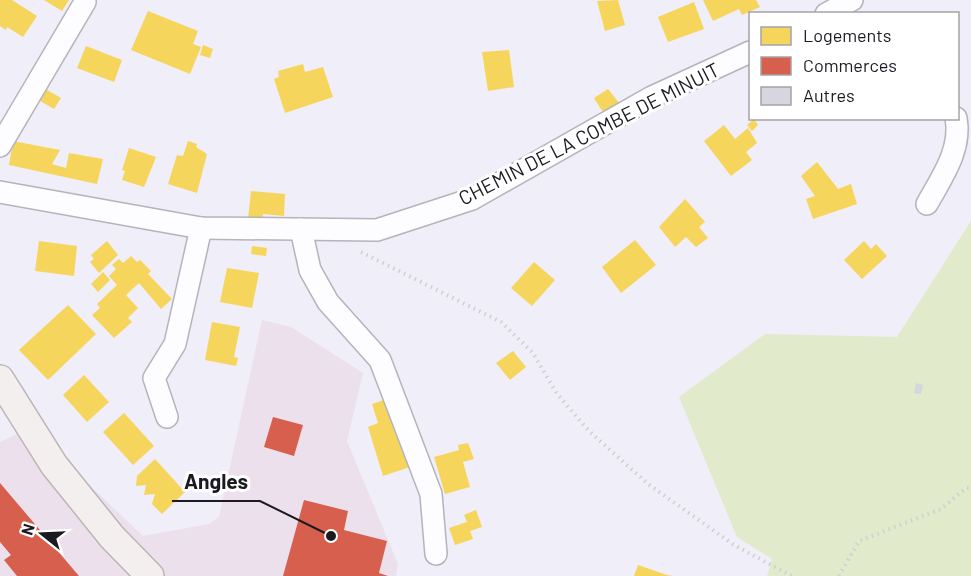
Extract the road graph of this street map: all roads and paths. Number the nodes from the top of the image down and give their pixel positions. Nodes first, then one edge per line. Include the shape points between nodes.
1 (852, 0) edge
2 (84, 2) dead end
3 (830, 12) edge
4 (749, 52) edge
5 (956, 120) edge
6 (0, 146) edge
7 (0, 192) edge
8 (927, 204) dead end
9 (201, 228) junction
10 (301, 229) junction
11 (332, 229) junction
12 (0, 379) edge
13 (167, 417) dead end
14 (971, 488) edge
15 (436, 554) dead end
16 (150, 576) edge
17 (792, 576) edge
18 (839, 576) edge

1 - 3 street
2 - 6 street
4 - 11 street, CHEMIN DE LA COMBE DE MINUIT via 652,97 472,199 376,230
5 - 8 street via 959,132 951,161
7 - 9 street, CHEMIN DE LA COMBE DE MINUIT
9 - 10 street, CHEMIN DE LA COMBE DE MINUIT
9 - 13 street via 175,344 154,378
10 - 11 street, CHEMIN DE LA COMBE DE MINUIT
10 - 15 street via 310,270 328,302 381,360 431,494
11 - 17 path via 362,253 501,322 533,353 556,394 588,431 648,484 734,545
12 - 16 main road via 54,465 112,537
14 - 18 path via 940,509 859,541

